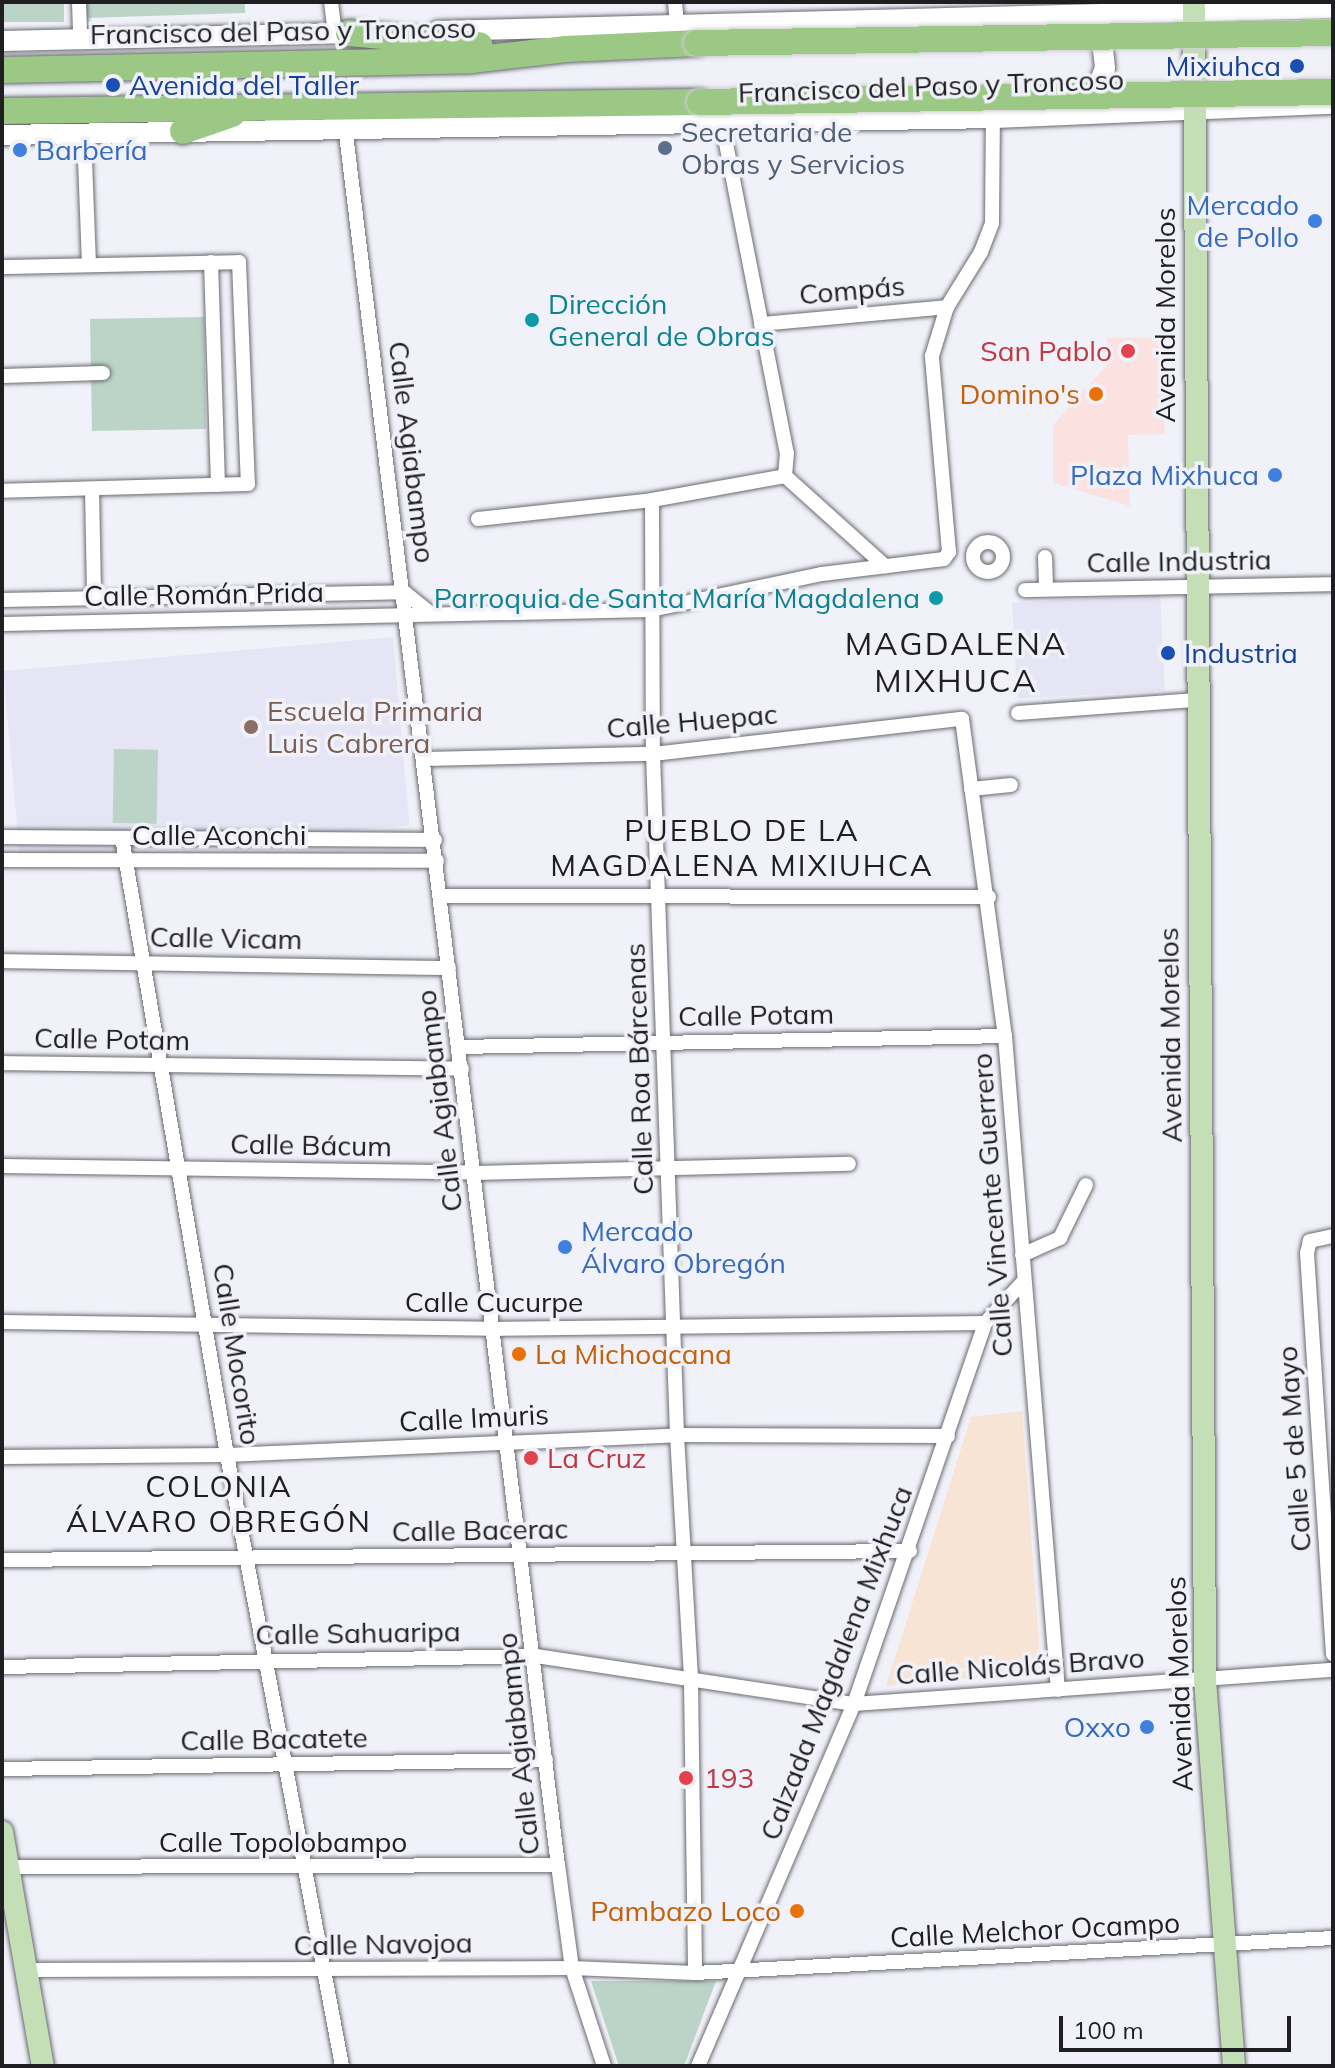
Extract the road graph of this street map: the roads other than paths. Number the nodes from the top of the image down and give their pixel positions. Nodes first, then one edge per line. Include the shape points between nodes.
1 (79, 2) edge
2 (331, 2) edge
3 (675, 2) edge
4 (1195, 7) edge
5 (1333, 8) edge
6 (1074, 16) junction
7 (677, 24) junction
8 (342, 33) junction
9 (1333, 33) edge
10 (80, 38) junction
11 (2, 41) edge
12 (566, 49) junction
13 (5, 69) edge
14 (1333, 92) edge
15 (1333, 104) edge
16 (2, 111) edge
17 (1195, 111) junction
18 (1078, 113) junction
19 (345, 115) junction
20 (993, 118) junction
21 (722, 123) junction
22 (183, 131) joint
23 (84, 134) junction
24 (2, 135) edge
25 (211, 262) junction
26 (89, 265) junction
27 (2, 267) edge
28 (947, 307) junction
29 (761, 324) junction
30 (244, 371) junction
31 (214, 372) junction
32 (103, 373) dead end
33 (2, 376) edge
34 (785, 476) junction
35 (218, 485) junction
36 (92, 489) junction
37 (2, 491) edge
38 (652, 500) junction
39 (478, 519) dead end
40 (974, 551) dead end
41 (949, 552) junction
42 (1045, 557) dead end
43 (885, 566) junction
44 (1333, 584) edge
45 (1196, 587) junction
46 (1046, 589) junction
47 (1025, 590) dead end
48 (404, 592) junction
49 (181, 597) junction
50 (94, 598) junction
51 (2, 600) edge
52 (651, 610) junction
53 (431, 614) junction
54 (407, 616) junction
55 (181, 620) junction
56 (2, 624) edge
57 (1197, 700) junction
58 (1018, 713) dead end
59 (962, 719) joint
60 (653, 754) junction
61 (425, 759) junction
62 (1011, 785) dead end
63 (971, 789) junction
64 (2, 837) edge
65 (122, 838) junction
66 (435, 840) junction
67 (2, 860) edge
68 (126, 861) junction
69 (437, 861) junction
70 (441, 896) junction
71 (660, 897) junction
72 (989, 897) junction
73 (2, 961) edge
74 (144, 963) junction
75 (449, 968) junction
76 (1005, 1036) junction
77 (664, 1043) junction
78 (459, 1047) junction
79 (2, 1063) edge
80 (159, 1066) junction
81 (462, 1069) junction
82 (849, 1164) dead end
83 (2, 1166) edge
84 (179, 1169) junction
85 (668, 1169) junction
86 (474, 1173) junction
87 (1086, 1185) dead end
88 (1333, 1236) edge
89 (1022, 1255) junction
90 (1023, 1282) junction
91 (2, 1322) edge
92 (985, 1323) junction
93 (208, 1326) junction
94 (674, 1327) junction
95 (492, 1329) junction
96 (677, 1435) junction
97 (948, 1436) junction
98 (507, 1443) junction
99 (227, 1455) junction
100 (2, 1457) edge
101 (684, 1551) junction
102 (910, 1551) junction
103 (522, 1555) junction
104 (247, 1559) junction
105 (2, 1560) edge
106 (1333, 1654) edge
107 (536, 1656) junction
108 (266, 1660) junction
109 (2, 1667) edge
110 (1333, 1670) edge
111 (1205, 1680) junction
112 (691, 1681) junction
113 (1058, 1690) junction
114 (854, 1704) junction
115 (546, 1760) junction
116 (286, 1765) junction
117 (2, 1769) edge
118 (2, 1832) edge
119 (558, 1865) junction
120 (8, 1867) junction
121 (305, 1869) junction
122 (1333, 1938) edge
123 (1214, 1947) junction
124 (572, 1968) junction
125 (26, 1970) junction
126 (324, 1971) junction
127 (740, 1972) junction
128 (695, 1973) junction
129 (43, 2066) edge
130 (342, 2066) edge
131 (604, 2066) edge
132 (698, 2066) edge
133 (1234, 2066) edge

1 - 10 street
2 - 8 street
3 - 7 street
4 - 5 main road, Francisco del Paso y Troncoso
4 - 6 main road, Francisco del Paso y Troncoso
4 - 17 main road, Avenida Morelos
6 - 7 main road, Francisco del Paso y Troncoso
6 - 18 main road via 1095,33 1105,58 1098,86
7 - 8 main road, Francisco del Paso y Troncoso
8 - 10 main road, Francisco del Paso y Troncoso
8 - 12 highway
9 - 12 highway, Francisco del Paso y Troncoso, bridge
10 - 11 main road, Francisco del Paso y Troncoso
12 - 13 highway, Francisco del Paso y Troncoso via 471,60
14 - 19 highway, Francisco del Paso y Troncoso, bridge via 700,102
15 - 17 main road, Francisco del Paso y Troncoso
16 - 19 highway, Francisco del Paso y Troncoso
17 - 18 main road, Francisco del Paso y Troncoso
17 - 45 main road, Avenida Morelos
18 - 20 main road, Francisco del Paso y Troncoso
19 - 21 main road, Francisco del Paso y Troncoso
19 - 22 highway via 230,114
19 - 48 street, Calle Agiabampo
20 - 21 main road, Francisco del Paso y Troncoso
20 - 28 street via 992,223
21 - 29 street
22 - 23 main road
23 - 24 main road
23 - 26 street
25 - 26 street
25 - 30 street via 239,262
25 - 31 street
26 - 27 street
28 - 29 street, Compás
28 - 41 street via 932,356 932,389
29 - 34 street via 787,453
30 - 31 street
30 - 35 street via 248,484
31 - 35 street
32 - 33 street
34 - 38 street
34 - 43 street
35 - 36 street
36 - 37 street
36 - 50 street
38 - 39 street
38 - 52 street, Calle Roa Bárcenas
40 - 41 street
41 - 43 street via 935,563
42 - 46 street
43 - 52 street
44 - 45 street, Calle Industria
45 - 46 street, Calle Industria
45 - 57 main road, Avenida Morelos
46 - 47 street, Calle Industria
48 - 49 street, Calle Román Prida
48 - 53 street
48 - 54 street, Calle Agiabampo
49 - 50 street, Calle Román Prida
49 - 55 street
50 - 51 street, Calle Román Prida
52 - 53 street
52 - 60 street, Calle Roa Bárcenas
53 - 54 street
54 - 55 street, Calle Román Prida
54 - 61 street, Calle Agiabampo
55 - 56 street, Calle Román Prida
57 - 58 street
57 - 111 main road, Avenida Morelos
59 - 60 street, Calle Huepac
59 - 63 street, Calle Vincente Guerrero
60 - 61 street, Calle Huepac
60 - 71 street, Calle Roa Bárcenas
61 - 66 street, Calle Agiabampo
62 - 63 street
63 - 72 street, Calle Vincente Guerrero
64 - 65 street, Calle Aconchi
65 - 66 street, Calle Aconchi
65 - 68 street, Calle Mocorito
66 - 69 street, Calle Agiabampo
67 - 68 street, Calle Aconchi
68 - 69 street, Calle Aconchi
68 - 74 street, Calle Mocorito
69 - 70 street, Calle Agiabampo
70 - 71 street
70 - 75 street, Calle Agiabampo
71 - 72 street
71 - 77 street, Calle Roa Bárcenas
72 - 76 street, Calle Vincente Guerrero
73 - 74 street, Calle Vicam
74 - 75 street, Calle Vicam
74 - 80 street, Calle Mocorito
75 - 78 street, Calle Agiabampo
76 - 77 street, Calle Potam
76 - 89 street, Calle Vincente Guerrero
77 - 78 street, Calle Potam
77 - 85 street, Calle Roa Bárcenas
78 - 81 street, Calle Agiabampo
79 - 80 street, Calle Potam
80 - 81 street, Calle Potam
80 - 84 street, Calle Mocorito
81 - 86 street, Calle Agiabampo
82 - 85 street, Calle Bácum
83 - 84 street, Calle Bácum
84 - 86 street, Calle Bácum
84 - 93 street, Calle Mocorito
85 - 86 street, Calle Bácum
85 - 94 street, Calle Roa Bárcenas
86 - 95 street, Calle Agiabampo
87 - 89 street via 1060,1238
88 - 106 street, Calle 5 de Mayo via 1310,1241
89 - 90 street, Calle Vincente Guerrero
90 - 92 street, Calzada Magdalena Mixhuca
90 - 113 street, Calle Vincente Guerrero
91 - 93 street, Calle Cucurpe
92 - 94 street, Calle Cucurpe
92 - 97 street, Calzada Magdalena Mixhuca
93 - 95 street, Calle Cucurpe
93 - 99 street, Calle Mocorito
94 - 95 street, Calle Cucurpe
94 - 96 street, Calle Roa Bárcenas
95 - 98 street, Calle Agiabampo
96 - 97 street, Calle Imuris
96 - 98 street, Calle Imuris
96 - 101 street, Calle Roa Bárcenas
97 - 102 street, Calzada Magdalena Mixhuca
98 - 99 street, Calle Imuris
98 - 103 street, Calle Agiabampo
99 - 100 street, Calle Imuris
99 - 104 street, Calle Mocorito
101 - 102 street, Calle Bacerac
101 - 103 street, Calle Bacerac
101 - 112 street, Calle Roa Bárcenas
102 - 114 street, Calzada Magdalena Mixhuca
103 - 104 street, Calle Bacerac
103 - 107 street, Calle Agiabampo
104 - 105 street, Calle Bacerac
104 - 108 street, Calle Mocorito
107 - 108 street, Calle Sahuaripa
107 - 112 street, Calle Sahuaripa
107 - 115 street, Calle Agiabampo
108 - 109 street, Calle Sahuaripa
108 - 116 street, Calle Mocorito
110 - 111 street, Calle Nicolás Bravo
111 - 113 street, Calle Nicolás Bravo
111 - 123 main road, Avenida Morelos
112 - 114 street, Calle Sahuaripa
112 - 128 street, Calle Roa Bárcenas
113 - 114 street, Calle Nicolás Bravo
114 - 127 street, Calzada Magdalena Mixhuca
115 - 116 street, Calle Bacatete
115 - 119 street, Calle Agiabampo
116 - 117 street, Calle Bacatete
116 - 121 street, Calle Mocorito
118 - 120 main road
119 - 121 street, Calle Topolobampo
119 - 124 street, Calle Agiabampo
120 - 121 street, Calle Topolobampo
120 - 125 main road
121 - 126 street, Calle Mocorito
122 - 123 street, Calle Melchor Ocampo
123 - 127 street, Calle Melchor Ocampo
123 - 133 main road, Avenida Morelos
124 - 126 street, Calle Navojoa
124 - 128 street, Calle Navojoa
124 - 131 street, Calle Agiabampo
125 - 126 street, Calle Navojoa
125 - 129 main road
126 - 130 street, Calle Mocorito
127 - 128 street, Calle Navojoa
127 - 132 street, Calzada Magdalena Mixhuca

